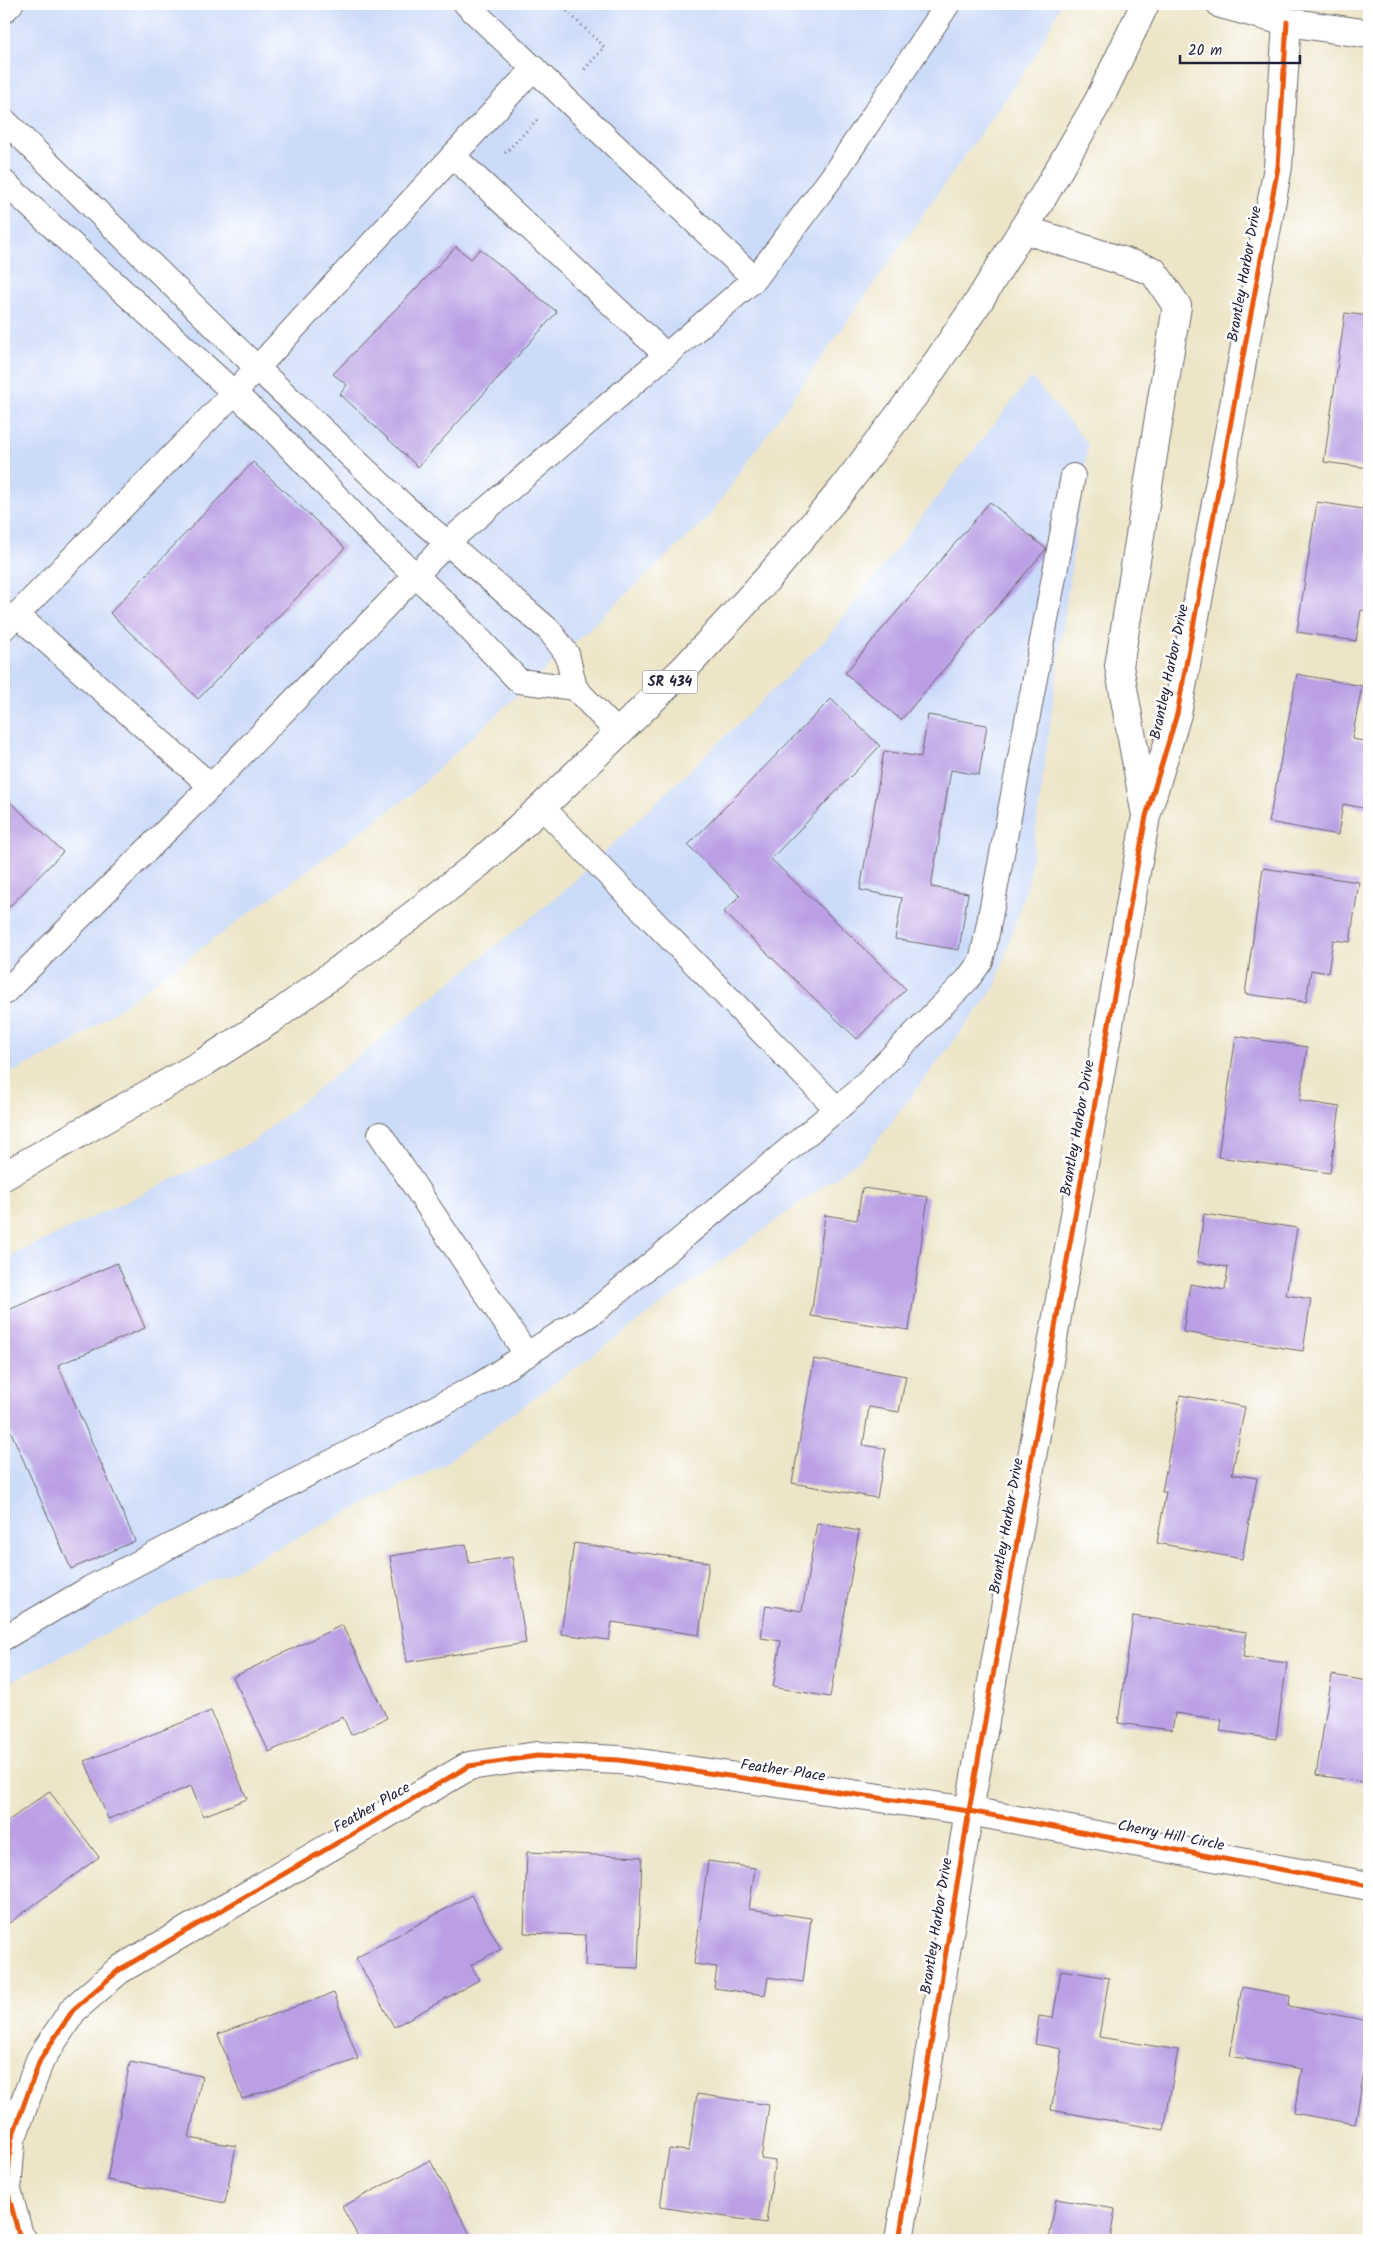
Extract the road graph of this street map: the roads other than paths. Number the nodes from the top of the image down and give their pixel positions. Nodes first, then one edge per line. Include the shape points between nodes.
1 (11, 4) edge
2 (466, 4) edge
3 (948, 4) edge
4 (1145, 4) edge
5 (1221, 4) edge
6 (4, 11) edge
7 (1288, 22) junction
8 (1369, 34) edge
9 (534, 68) junction
10 (4, 120) edge
11 (454, 156) junction
12 (4, 182) edge
13 (1023, 230) junction
14 (755, 279) junction
15 (666, 356) junction
16 (257, 368) junction
17 (234, 393) junction
18 (1073, 476) dead end
19 (448, 542) junction
20 (414, 575) junction
21 (10, 621) edge
22 (575, 688) junction
23 (617, 732) junction
24 (210, 786) junction
25 (542, 807) junction
26 (1146, 816) junction
27 (4, 993) edge
28 (838, 1109) junction
29 (380, 1134) dead end
30 (4, 1176) edge
31 (527, 1355) junction
32 (4, 1638) edge
33 (969, 1811) junction
34 (1369, 1886) edge
35 (23, 2240) edge
36 (899, 2240) edge

1 - 6 lane
2 - 9 lane
3 - 14 lane via 832,177
4 - 13 street, SR 434 via 1099,100
5 - 7 street
7 - 8 street
7 - 26 street, Brantley Harbor Drive via 1278,167 1177,714
9 - 11 lane
9 - 14 lane
10 - 16 lane
11 - 15 lane
11 - 16 lane
12 - 17 lane
13 - 23 street, SR 434 via 918,390 842,490 768,578 692,660
13 - 26 street, Brantley Harbor Drive via 1152,271 1177,306 1119,666
14 - 15 lane
15 - 19 lane
16 - 17 lane
16 - 19 lane via 404,506
17 - 20 lane
17 - 21 lane
18 - 28 lane via 981,961 967,980
19 - 20 lane
19 - 22 lane via 549,630 567,654
20 - 22 lane via 519,681
20 - 24 lane
21 - 24 lane
22 - 23 lane
23 - 25 street, SR 434
24 - 27 lane
25 - 28 lane
25 - 30 street, SR 434 via 478,864 272,1019 128,1108
26 - 33 street, Brantley Harbor Drive
28 - 31 lane via 595,1311
29 - 31 lane
31 - 32 lane via 479,1385 90,1588
33 - 34 street, Cherry Hill Circle
33 - 35 street, Feather Place via 619,1760 537,1756 469,1766 119,1970 72,2010 40,2060 12,2140 7,2190
33 - 36 street, Brantley Harbor Drive

